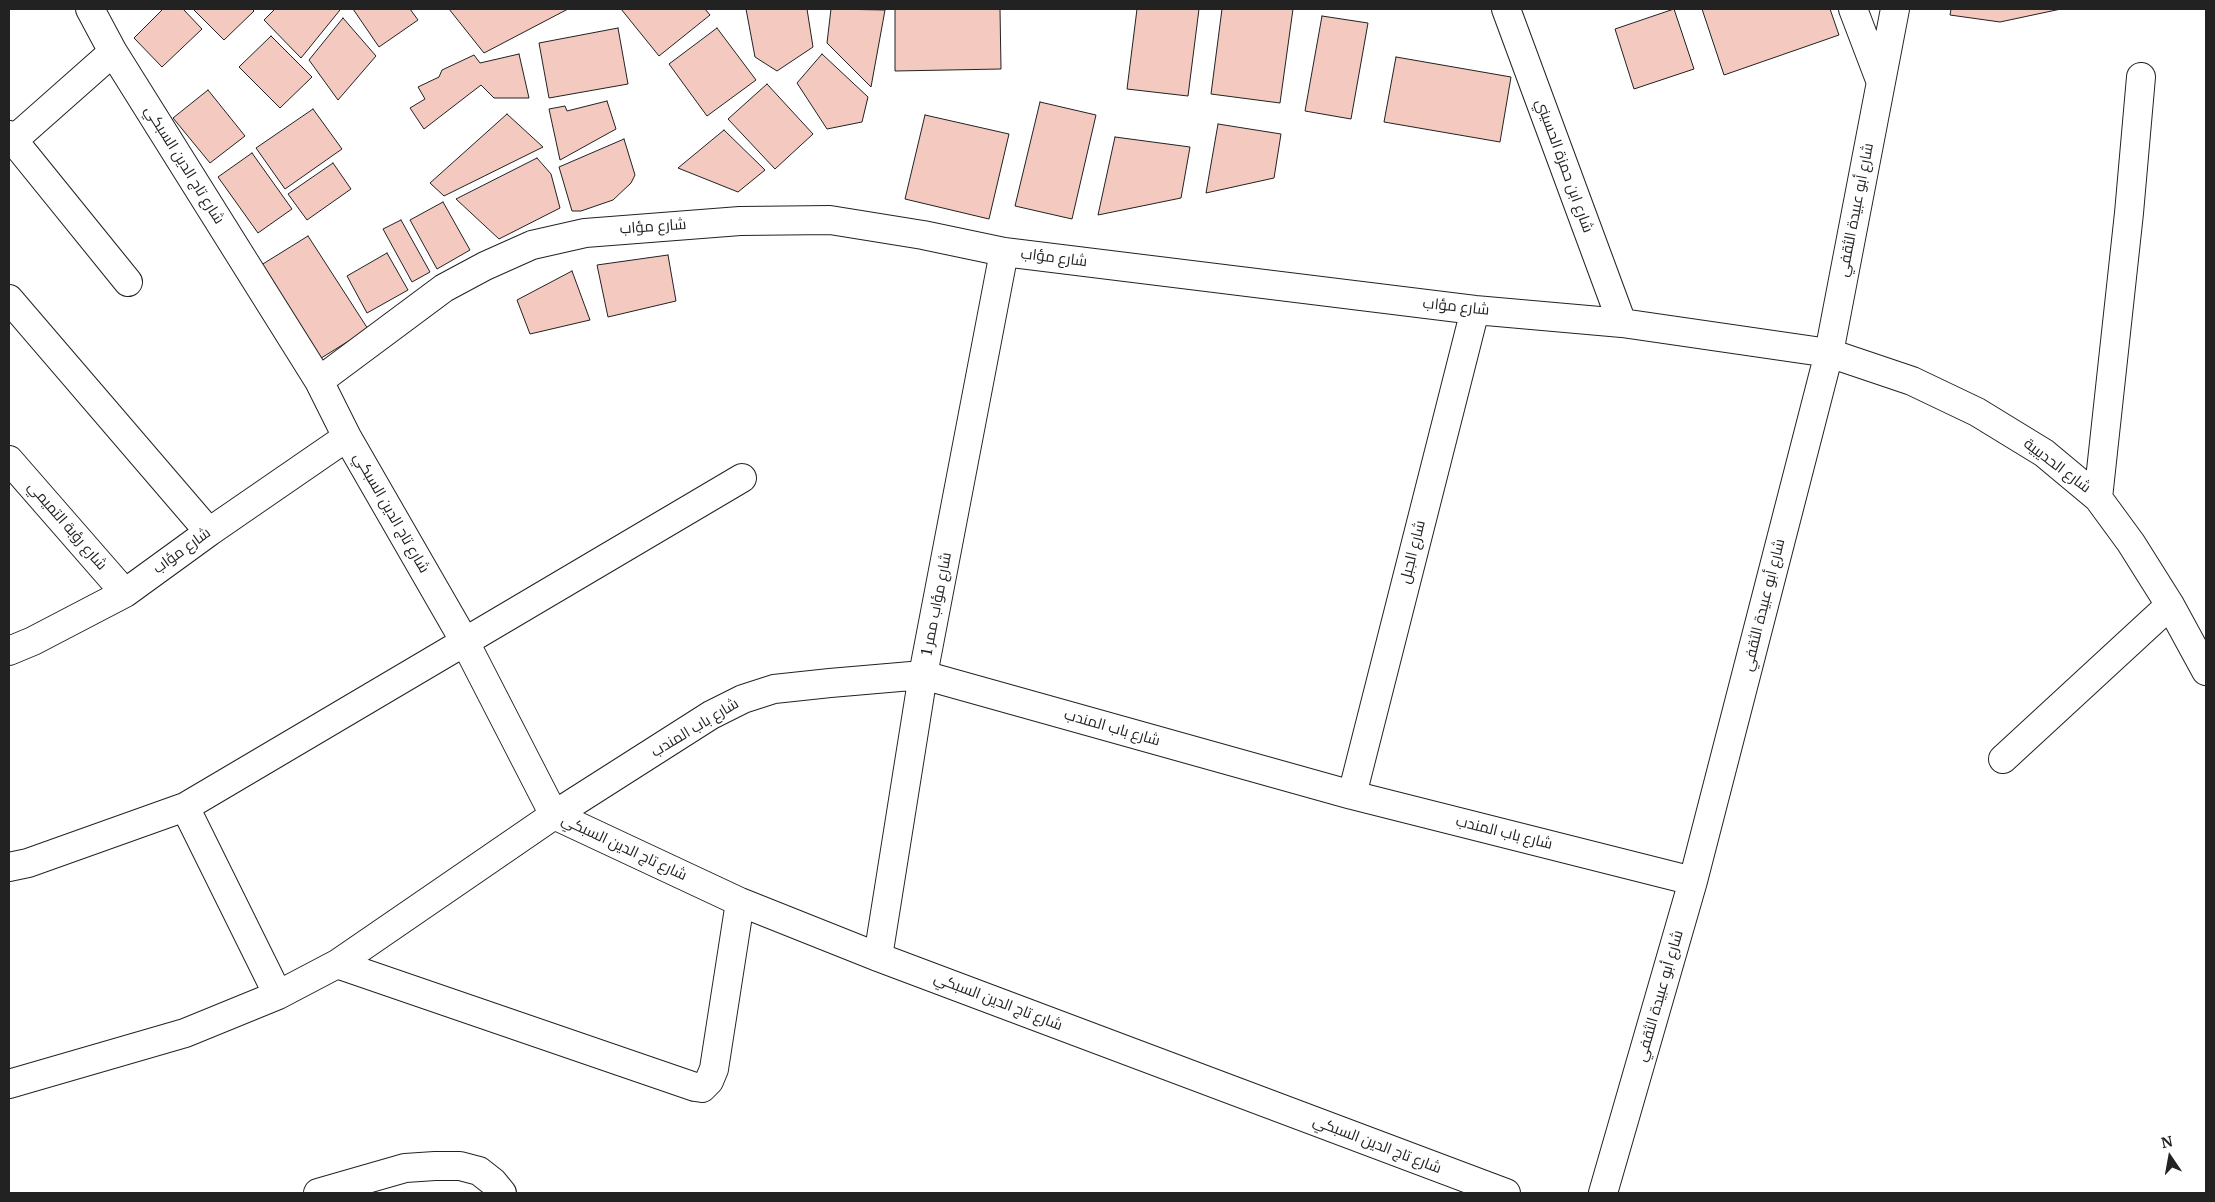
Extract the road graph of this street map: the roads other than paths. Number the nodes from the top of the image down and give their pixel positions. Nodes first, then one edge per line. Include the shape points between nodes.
1 (90, 9) edge
2 (1506, 9) edge
3 (1853, 9) edge
4 (1895, 9) edge
5 (113, 52) junction
6 (2141, 77) dead end
7 (1880, 80) junction
8 (10, 140) edge
9 (1004, 252) junction
10 (128, 282) dead end
11 (9, 299) edge
12 (1475, 310) junction
13 (1622, 323) junction
14 (1829, 353) junction
15 (319, 381) junction
16 (347, 437) junction
17 (9, 460) edge
18 (742, 478) dead end
19 (2098, 498) junction
20 (209, 532) junction
21 (125, 593) junction
22 (2170, 605) junction
23 (465, 642) junction
24 (9, 651) edge
25 (2206, 671) edge
26 (923, 676) junction
27 (2003, 759) dead end
28 (1352, 795) junction
29 (185, 807) junction
30 (554, 815) junction
31 (9, 867) edge
32 (1693, 881) junction
33 (740, 902) junction
34 (878, 957) junction
35 (337, 964) junction
36 (278, 995) junction
37 (9, 1084) edge
38 (318, 1193) edge
39 (502, 1193) edge
40 (1506, 1193) edge
41 (1603, 1193) edge

1 - 5 street, شارع تاج الدين السبكي
2 - 13 street, شارع ابن حمزة الحسيني
3 - 7 street
4 - 7 street, شارع أبو عبيدة الثقفي
5 - 8 street
5 - 15 street, شارع تاج الدين السبكي
6 - 19 street via 2130,213
7 - 14 street, شارع أبو عبيدة الثقفي
8 - 10 street
9 - 12 street, شارع مؤاب
9 - 15 street, شارع مؤاب via 830,220 740,221 585,233 532,245 444,288
9 - 26 street, شارع مؤاب ممر 1
11 - 20 street
12 - 13 street, شارع مؤاب
12 - 28 street, شارع الجبل
13 - 14 street, شارع مؤاب
14 - 19 street, شارع الحديبية via 1912,381 1977,412 2044,453
14 - 32 street, شارع أبو عبيدة الثقفي
15 - 16 street, شارع تاج الدين السبكي
16 - 20 street, شارع مؤاب
16 - 23 street, شارع تاج الدين السبكي
17 - 21 street, شارع رؤبة التميمي
18 - 23 street
19 - 22 street, شارع الحديبية
20 - 21 street, شارع مؤاب
21 - 24 street, شارع مؤاب
22 - 25 street, شارع الحديبية
22 - 27 street
23 - 29 street
23 - 30 street, شارع تاج الدين السبكي
26 - 28 street, شارع باب المندب
26 - 30 street, شارع باب المندب via 774,689 743,699 712,715
26 - 34 street, شارع مؤاب ممر 1
28 - 32 street, شارع باب المندب
29 - 31 street
29 - 36 street
30 - 33 street, شارع تاج الدين السبكي
30 - 35 street, شارع باب المندب
32 - 41 street, شارع أبو عبيدة الثقفي
33 - 34 street, شارع تاج الدين السبكي
33 - 35 street via 714,1069 702,1088
34 - 40 street, شارع تاج الدين السبكي
35 - 36 street, شارع باب المندب
36 - 37 street, شارع باب المندب via 185,1033
38 - 39 street via 405,1168 460,1166 479,1172

